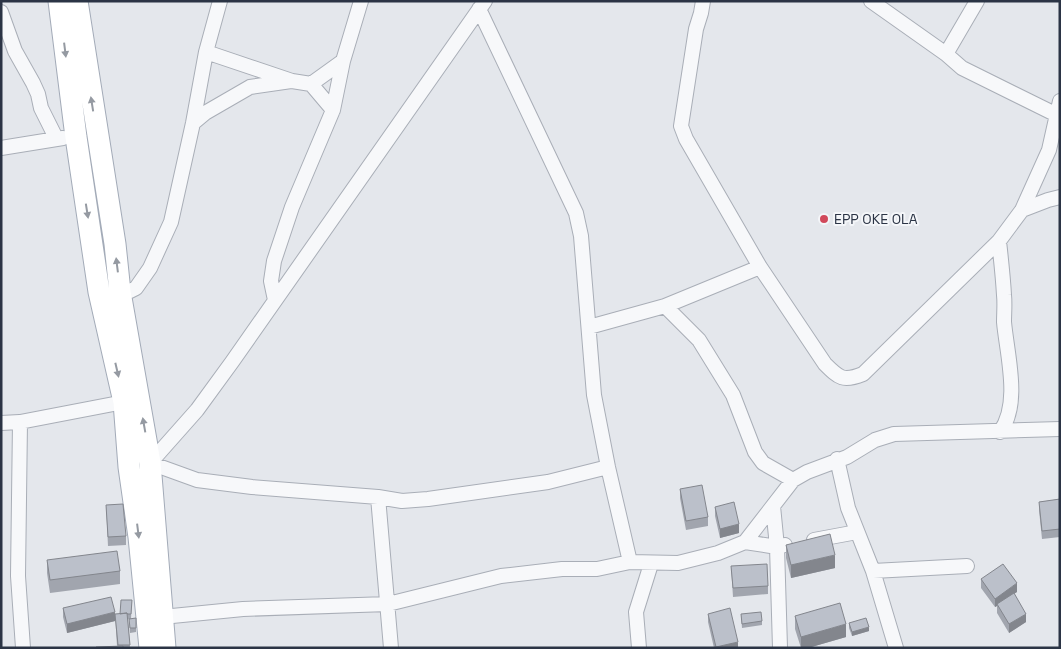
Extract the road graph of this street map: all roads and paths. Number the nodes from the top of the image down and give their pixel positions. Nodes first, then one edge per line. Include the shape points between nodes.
1 (59, 1) edge
2 (77, 1) edge
3 (220, 1) edge
4 (361, 1) edge
5 (703, 1) edge
6 (871, 1) edge
7 (977, 1) edge
8 (482, 5) edge
9 (1, 12) edge
10 (1, 49) edge
11 (16, 51) junction
12 (206, 52) junction
13 (946, 54) junction
14 (343, 61) junction
15 (292, 80) junction
16 (311, 84) junction
17 (1060, 101) edge
18 (333, 110) junction
19 (1057, 115) junction
20 (193, 123) junction
21 (66, 138) junction
22 (1, 148) edge
23 (1060, 197) edge
24 (1022, 210) junction
25 (999, 241) junction
26 (760, 267) junction
27 (120, 292) junction
28 (275, 300) junction
29 (665, 306) junction
30 (589, 327) junction
31 (124, 402) junction
32 (20, 422) junction
33 (1, 423) edge
34 (1060, 429) edge
35 (1000, 432) junction
36 (837, 459) junction
37 (150, 463) junction
38 (608, 467) junction
39 (793, 480) junction
40 (378, 498) junction
41 (773, 506) junction
42 (857, 532) junction
43 (745, 542) junction
44 (777, 547) junction
45 (630, 562) junction
46 (651, 564) junction
47 (967, 566) dead end
48 (873, 571) junction
49 (388, 604) junction
50 (162, 617) junction
51 (23, 648) edge
52 (150, 648) edge
53 (165, 648) edge
54 (391, 648) edge
55 (639, 648) edge
56 (780, 648) edge
57 (896, 648) edge

1 -> 21 main road
27 -> 2 main road
3 - 12 street
4 - 14 street
5 - 26 street via 681,126
6 - 13 street
7 - 13 street
8 - 28 street
8 - 30 street via 576,213
9 - 11 street
10 - 11 street
11 - 21 street via 38,94 41,108
12 - 15 street
12 - 20 street
13 - 19 street via 962,68
14 - 16 street
14 - 18 street
15 - 16 street
15 - 20 street via 250,87
16 - 18 street
17 - 19 street
18 - 28 street via 292,207 274,261 271,281
19 - 24 street via 1049,150
20 - 27 street via 171,222 150,268 136,288
21 - 22 street
21 -> 31 main road
23 - 24 street
24 - 25 street
25 - 26 street via 863,374 849,379 837,376 825,364
25 - 35 street via 1011,374 1011,410
26 - 29 street
37 -> 27 main road
28 - 37 street via 197,410
29 - 30 street
29 - 39 street via 699,340 733,395 755,452 763,463
30 - 38 street via 594,395
31 - 32 street
31 -> 52 main road
32 - 33 street
32 - 51 street via 18,576
34 - 35 street
35 - 36 street via 894,434
36 - 39 street
36 - 42 street
37 - 40 street via 196,480
37 - 50 main road
38 - 40 street via 548,482 428,499 402,501
38 - 45 street
39 - 41 street
40 - 49 street
41 - 43 street
41 - 44 street
42 - 44 street
42 - 48 street
43 - 44 street
43 - 46 street via 678,563
44 - 56 street
45 - 46 street
45 - 49 street via 597,569 562,569 501,576
46 - 55 street via 636,612
47 - 48 street
48 - 57 street
49 - 50 street via 243,609
49 - 54 street
50 - 53 main road

